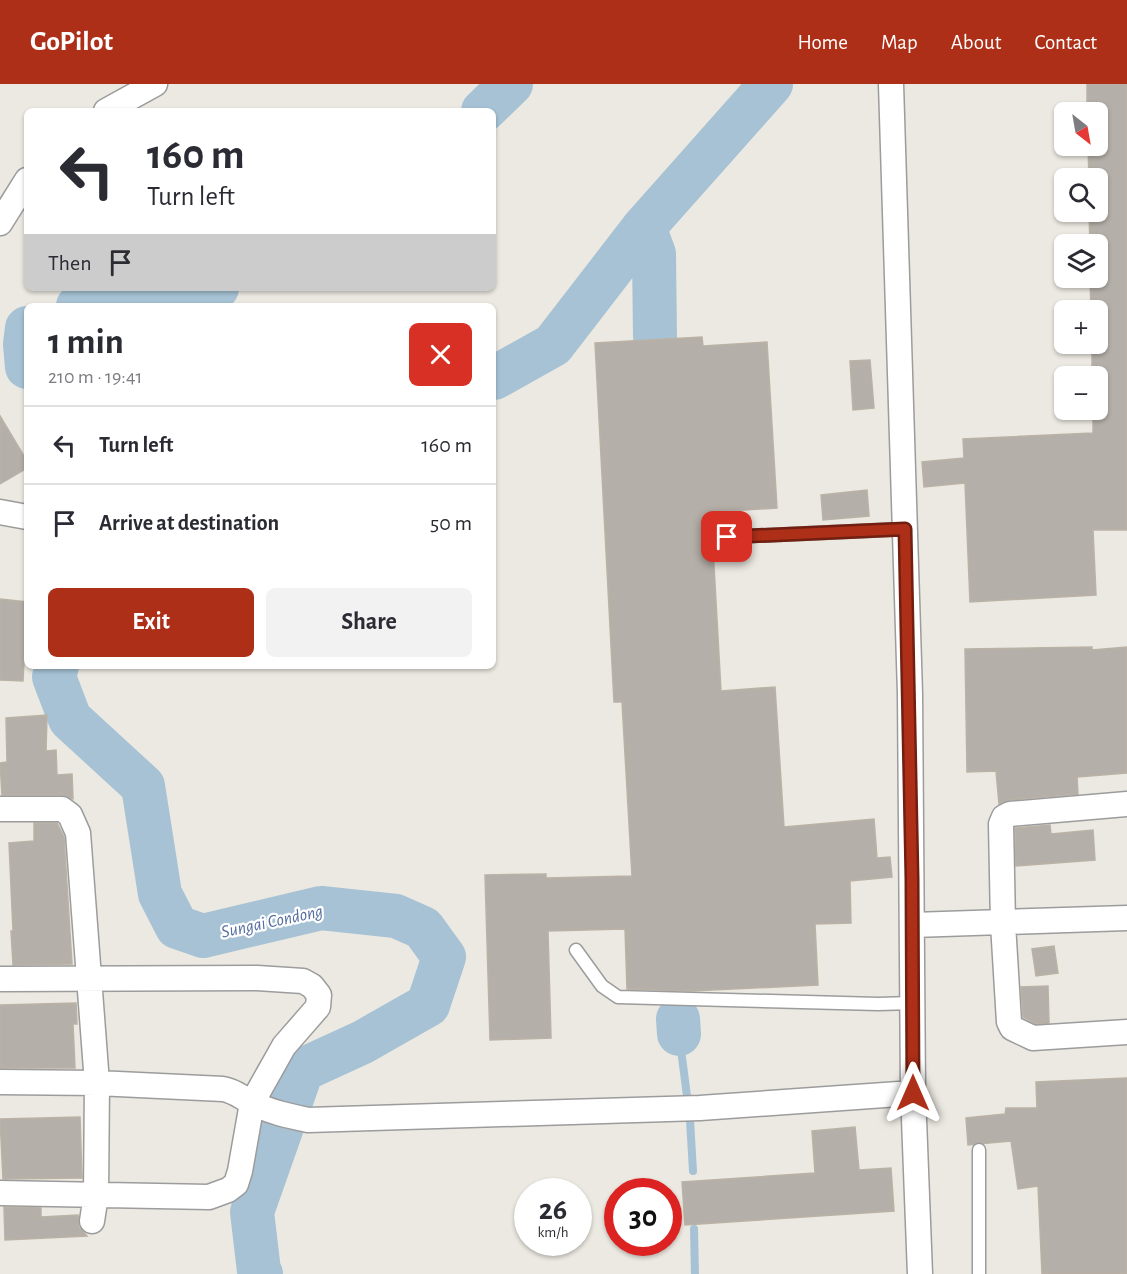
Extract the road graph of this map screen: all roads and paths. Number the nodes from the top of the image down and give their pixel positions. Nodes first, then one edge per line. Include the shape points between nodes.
1 (155, 84) edge
2 (891, 84) edge
3 (111, 108) edge
4 (16, 187) edge
5 (0, 224) edge
6 (0, 512) edge
7 (24, 516) edge
8 (905, 529) junction
9 (727, 537) dead end
10 (1127, 804) edge
11 (0, 809) edge
12 (1127, 918) edge
13 (1003, 924) junction
14 (913, 925) junction
15 (576, 950) dead end
16 (0, 979) edge
17 (88, 979) junction
18 (913, 1003) junction
19 (1127, 1032) edge
20 (0, 1082) edge
21 (98, 1083) junction
22 (913, 1093) junction
23 (262, 1107) junction
24 (979, 1150) dead end
25 (0, 1193) edge
26 (96, 1195) junction
27 (92, 1221) dead end
28 (920, 1274) edge
29 (979, 1274) edge

1 - 3 street
2 - 8 street
4 - 5 street
6 - 7 street
8 - 9 lane
8 - 14 street
10 - 13 street via 1010,814 1004,818
11 - 17 street via 62,809 70,815 78,833
12 - 13 street
13 - 14 street
13 - 19 street via 1012,1028 1033,1038
14 - 18 street
15 - 18 lane via 602,986 618,998
16 - 17 street
17 - 21 street
17 - 23 street via 257,978 303,981 312,986 319,995 318,1007 284,1046
18 - 22 street
20 - 21 street
21 - 23 street via 232,1090
21 - 26 street
22 - 23 street via 700,1108 308,1120
22 - 28 street
23 - 26 street via 236,1184 228,1190 209,1197
24 - 29 lane
25 - 26 street
26 - 27 street

